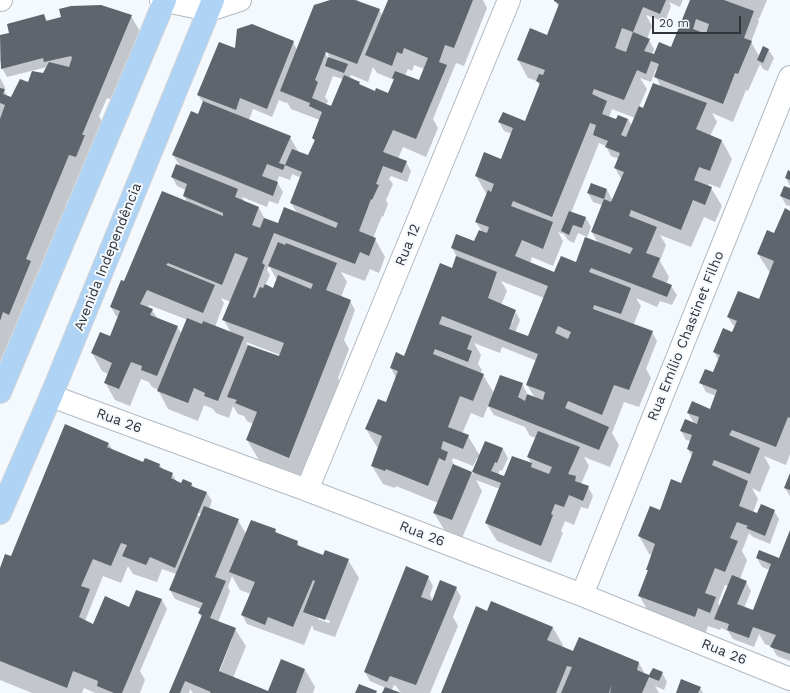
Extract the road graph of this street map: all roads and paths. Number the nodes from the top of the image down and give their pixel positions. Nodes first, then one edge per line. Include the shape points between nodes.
1 (163, 0) edge
2 (240, 0) edge
3 (509, 0) edge
4 (211, 5) edge
5 (790, 77) edge
6 (0, 392) edge
7 (52, 396) junction
8 (307, 490) junction
9 (0, 513) edge
10 (582, 595) junction
11 (790, 679) edge

1 - 4 street
1 - 6 main road
2 - 4 street
3 - 8 street, Rua 12
4 - 7 main road, Avenida Independência
5 - 10 street, Rua Emílio Chastinet Filho
7 - 8 street, Rua 26
7 - 9 main road, Avenida Independência
8 - 10 street, Rua 26
10 - 11 street, Rua 26

